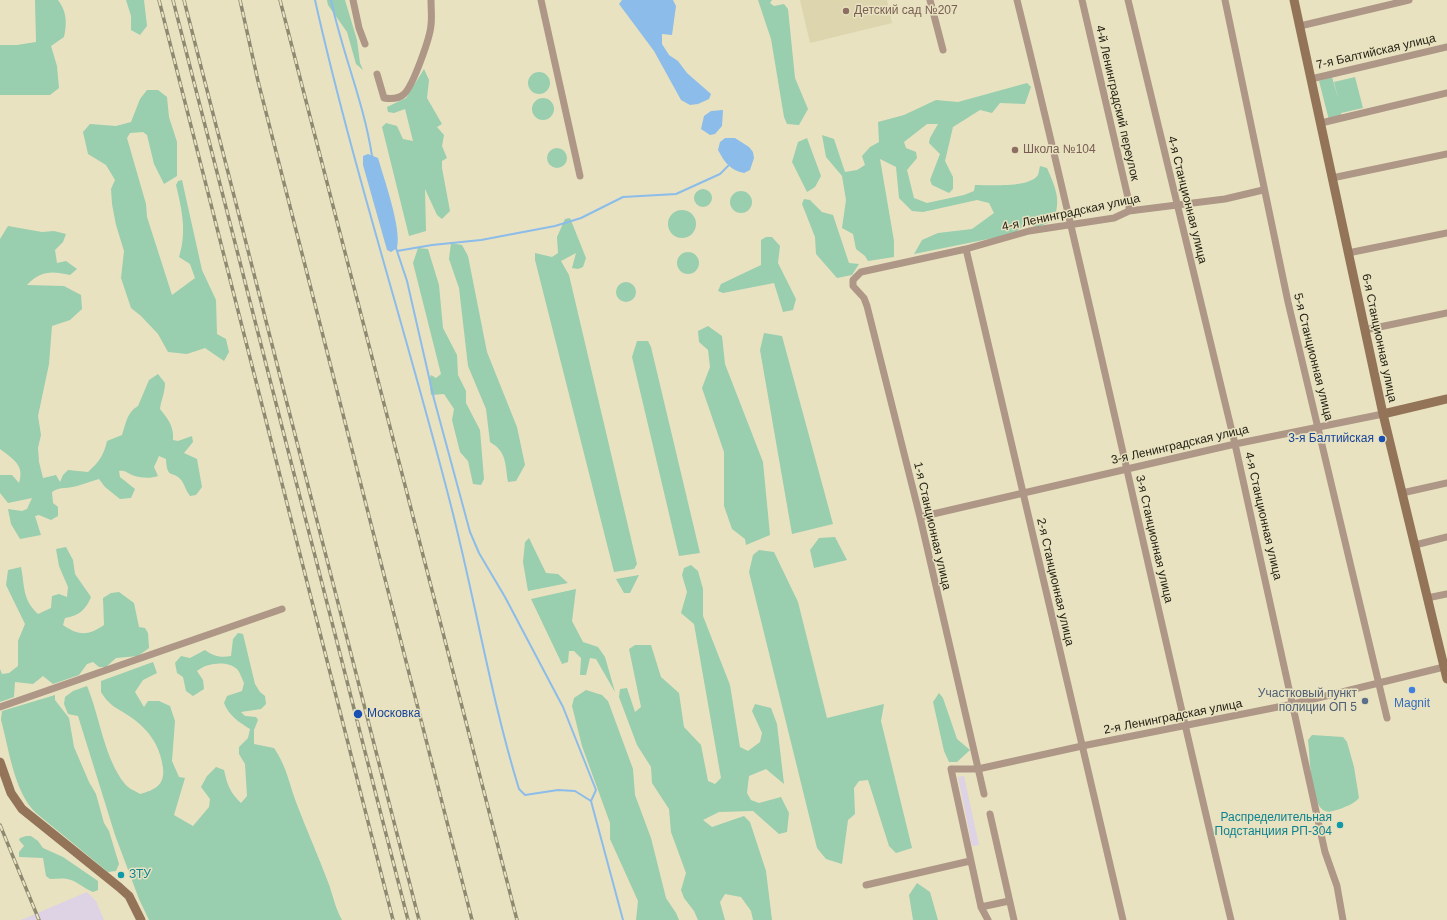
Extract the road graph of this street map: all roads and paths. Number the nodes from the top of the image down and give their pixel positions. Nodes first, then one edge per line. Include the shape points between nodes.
1 (353, 0) edge
2 (430, 0) edge
3 (541, 0) edge
4 (930, 0) edge
5 (1017, 0) edge
6 (1082, 0) edge
7 (1128, 0) edge
8 (1225, 0) edge
9 (1294, 0) edge
10 (1409, 0) edge
11 (1300, 26) junction
12 (365, 44) dead end
13 (1447, 46) edge
14 (943, 50) dead end
15 (377, 74) dead end
16 (1311, 79) junction
17 (1447, 93) edge
18 (1321, 123) junction
19 (1447, 154) edge
20 (580, 176) dead end
21 (1332, 178) junction
22 (1263, 190) junction
23 (1176, 204) junction
24 (1129, 211) junction
25 (1071, 224) junction
26 (1447, 233) edge
27 (966, 250) junction
28 (1348, 253) junction
29 (861, 272) joint
30 (1447, 313) edge
31 (1365, 330) junction
32 (1447, 400) edge
33 (1383, 414) junction
34 (1319, 427) junction
35 (1235, 444) junction
36 (1127, 470) junction
37 (1447, 483) edge
38 (1402, 493) junction
39 (1023, 494) junction
40 (920, 517) junction
41 (1447, 537) edge
42 (1414, 545) junction
43 (1447, 594) edge
44 (1427, 598) junction
45 (282, 609) dead end
46 (1446, 673) edge
47 (1380, 683) junction
48 (1293, 704) junction
49 (0, 707) edge
50 (1388, 718) dead end
51 (1184, 725) junction
52 (1082, 746) junction
53 (0, 762) edge
54 (978, 769) junction
55 (984, 794) dead end
56 (990, 814) dead end
57 (970, 861) junction
58 (866, 885) dead end
59 (1009, 901) junction
60 (981, 907) junction
61 (141, 920) edge
62 (988, 920) edge
63 (1014, 920) edge
64 (1122, 920) edge
65 (1231, 920) edge
66 (1343, 920) edge

1 - 12 street
2 - 15 street via 431,25 421,61 408,90 392,99 384,98
3 - 20 street
4 - 14 street
5 - 25 street, 3-я Станционная улица
6 - 24 street, 4-й Ленинградский переулок
7 - 23 street, 4-я Станционная улица
8 - 22 street, 5-я Станционная улица
9 - 11 main road, 6-я Станционная улица
10 - 11 street
11 - 16 main road, 6-я Станционная улица
13 - 16 street, 7-я Балтийская улица
16 - 18 main road, 6-я Станционная улица
17 - 18 street
18 - 21 main road, 6-я Станционная улица
19 - 21 street
21 - 28 main road, 6-я Станционная улица
22 - 23 street, 4-я Ленинградская улица via 1191,205
22 - 34 street, 5-я Станционная улица
23 - 24 street, 4-я Ленинградская улица
23 - 35 street, 4-я Станционная улица
24 - 25 street, 4-я Ленинградская улица via 1114,218
25 - 27 street, 4-я Ленинградская улица via 1029,231
25 - 36 street, 3-я Станционная улица
26 - 28 street
27 - 29 street, 4-я Ленинградская улица
27 - 39 street, 2-я Станционная улица
28 - 31 main road, 6-я Станционная улица
29 - 40 street, 1-я Станционная улица via 853,280 853,286 868,306
30 - 31 street
31 - 33 main road, 6-я Станционная улица
32 - 33 main road, 3-я Ленинградская улица
33 - 34 street, 3-я Ленинградская улица
33 - 38 main road, 6-я Станционная улица
34 - 35 street, 3-я Ленинградская улица
34 - 47 street, 5-я Станционная улица
35 - 36 street, 3-я Ленинградская улица
35 - 48 street, 4-я Станционная улица
36 - 39 street, 3-я Ленинградская улица
36 - 51 street, 3-я Станционная улица
37 - 38 street
38 - 42 main road, 6-я Станционная улица
39 - 40 street, 3-я Ленинградская улица
39 - 52 street, 2-я Станционная улица
40 - 54 street, 1-я Станционная улица
41 - 42 street
42 - 44 main road, 6-я Станционная улица
43 - 44 street
44 - 46 main road, 6-я Станционная улица
45 - 49 street
46 - 47 street, 2-я Ленинградская улица
47 - 48 street, 2-я Ленинградская улица
47 - 50 street, 5-я Станционная улица
48 - 51 street, 2-я Ленинградская улица
48 - 66 street, 4-я Станционная улица via 1325,852 1337,886
51 - 52 street, 2-я Ленинградская улица
51 - 65 street, 3-я Станционная улица
52 - 54 street, 2-я Ленинградская улица
52 - 64 street, 2-я Станционная улица
53 - 61 main road via 11,792 22,809 119,887 128,896
54 - 55 street, 1-я Станционная улица
54 - 57 street, 2-я Ленинградская улица via 951,770
56 - 59 street
57 - 58 street
57 - 60 street
59 - 60 street
59 - 63 street
60 - 62 street

